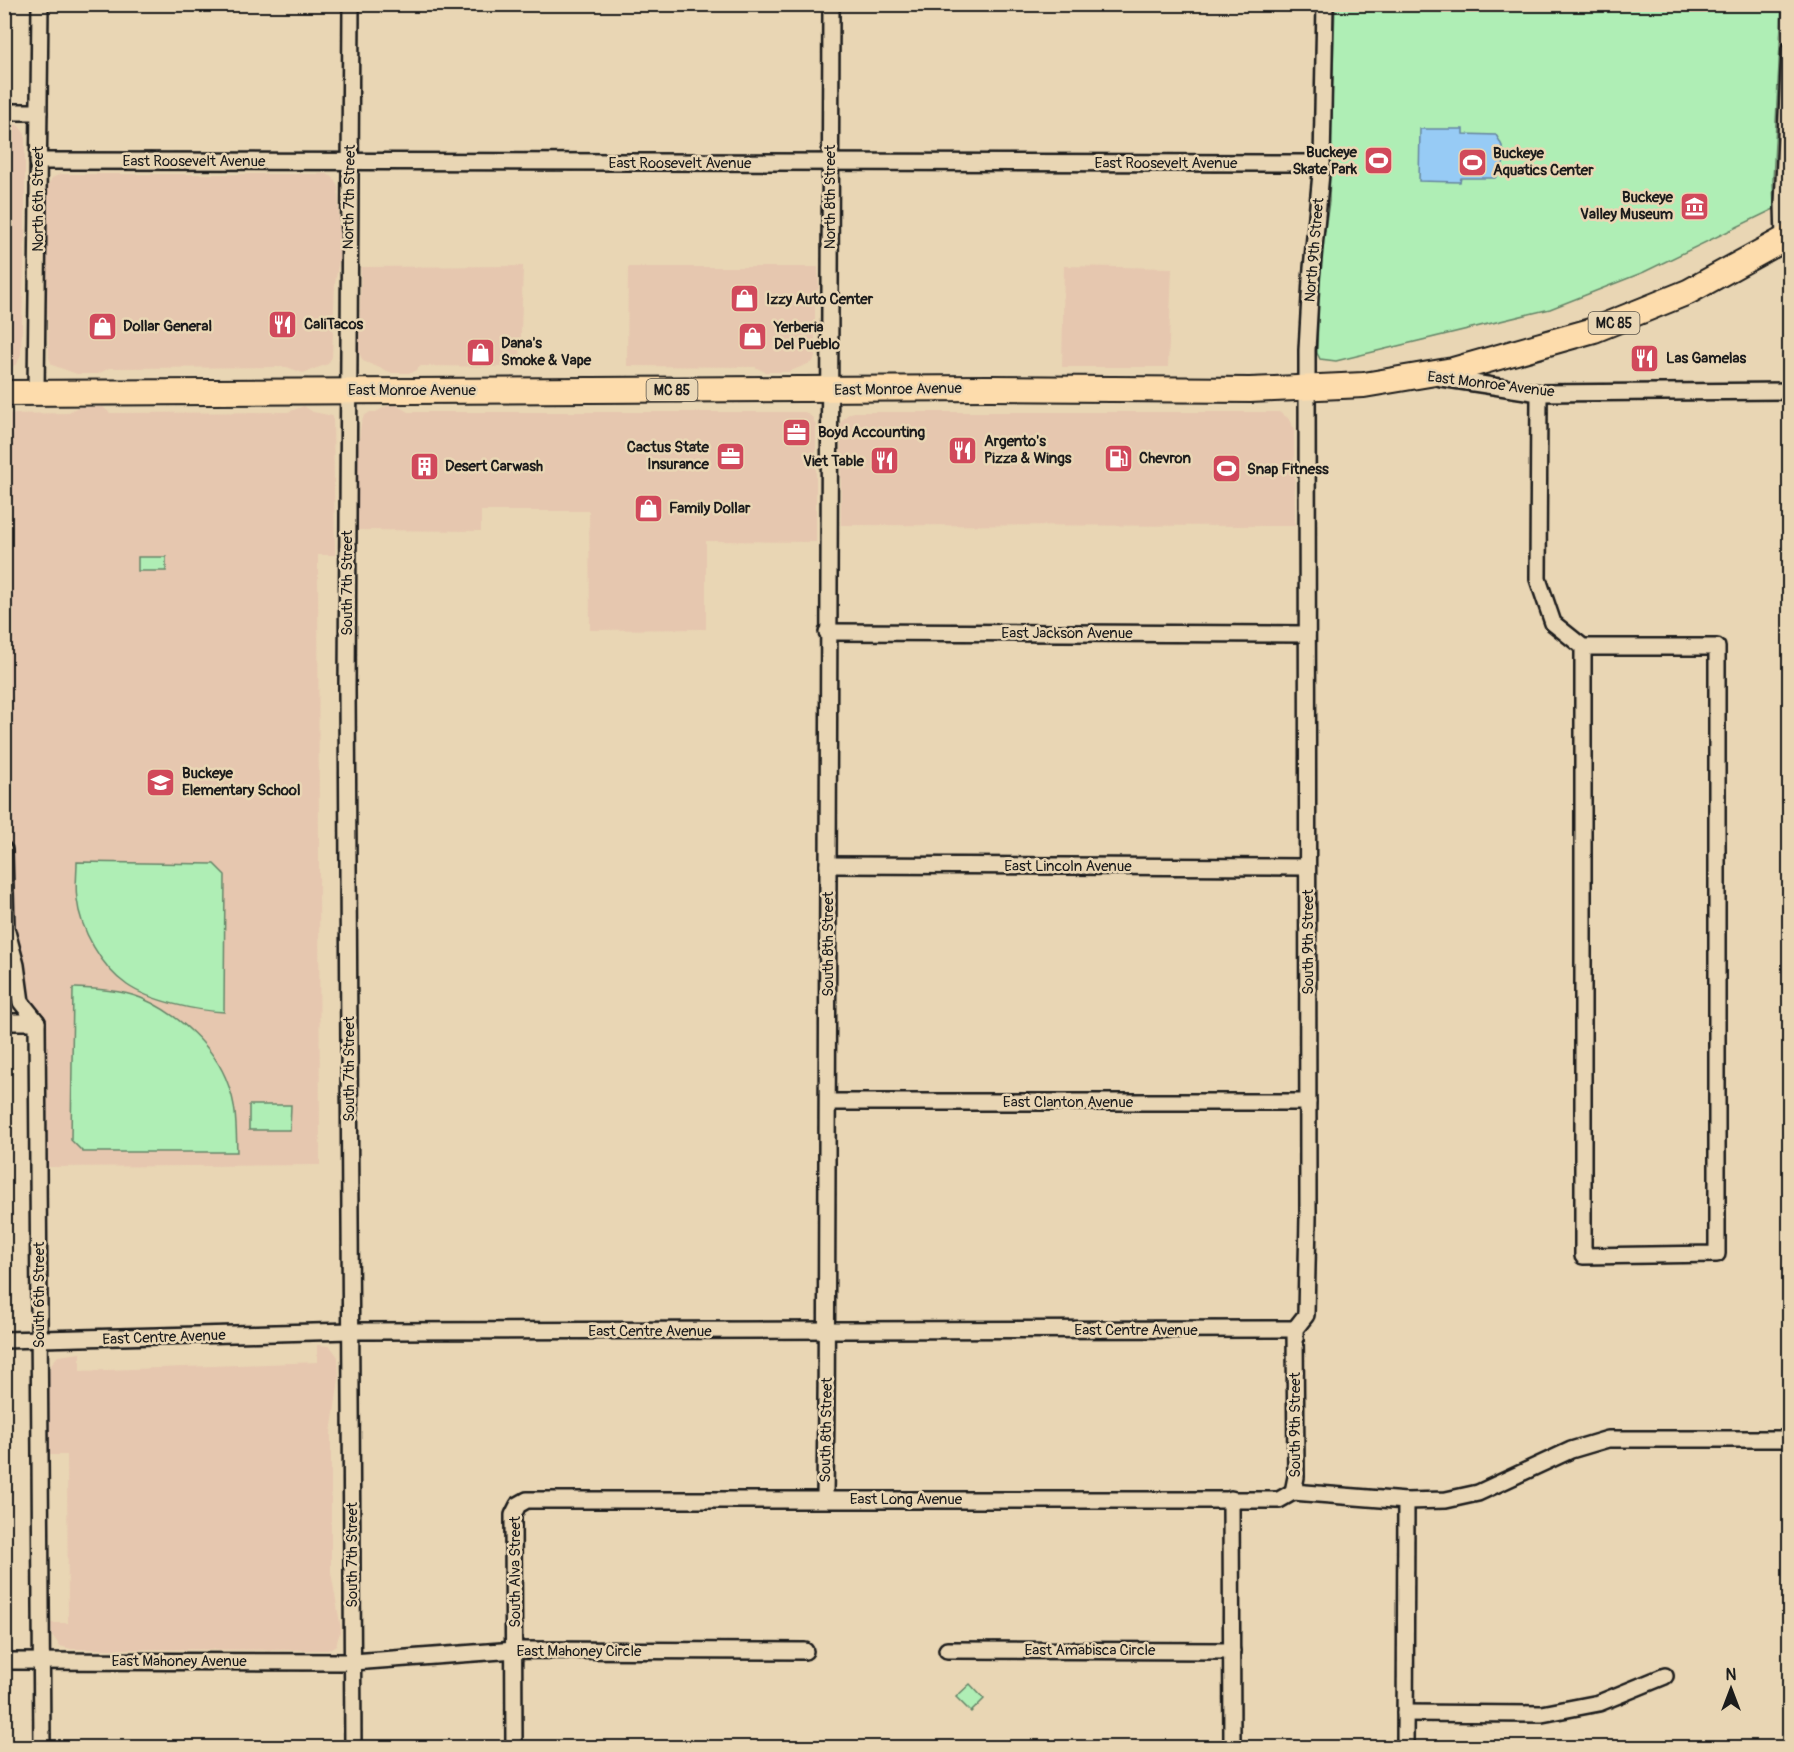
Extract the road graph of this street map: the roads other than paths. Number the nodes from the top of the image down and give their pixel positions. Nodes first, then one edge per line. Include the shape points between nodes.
1 (40, 4) edge
2 (351, 4) edge
3 (831, 4) edge
4 (1325, 4) edge
5 (1790, 49) edge
6 (4, 112) edge
7 (39, 112) junction
8 (38, 161) junction
9 (349, 162) junction
10 (830, 163) junction
11 (1322, 163) junction
12 (1787, 237) edge
13 (1426, 375) junction
14 (1307, 388) junction
15 (347, 390) junction
16 (827, 390) junction
17 (1790, 391) edge
18 (4, 393) edge
19 (36, 393) junction
20 (1539, 393) junction
21 (827, 632) junction
22 (1307, 634) junction
23 (1582, 647) junction
24 (4, 850) edge
25 (828, 865) junction
26 (1307, 867) junction
27 (4, 1022) edge
28 (37, 1022) junction
29 (829, 1102) junction
30 (1308, 1102) junction
31 (1295, 1329) junction
32 (351, 1331) junction
33 (827, 1331) junction
34 (4, 1340) edge
35 (40, 1340) junction
36 (1790, 1439) edge
37 (1293, 1492) junction
38 (825, 1499) junction
39 (1231, 1499) junction
40 (1406, 1501) junction
41 (518, 1505) joint
42 (515, 1650) junction
43 (947, 1650) dead end
44 (1232, 1651) junction
45 (805, 1652) dead end
46 (4, 1661) edge
47 (41, 1661) junction
48 (353, 1662) junction
49 (1665, 1676) dead end
50 (1405, 1713) junction
51 (42, 1748) edge
52 (353, 1748) edge
53 (514, 1748) edge
54 (1232, 1748) edge
55 (1405, 1748) edge

1 - 7 street, North 6th Street
2 - 9 street, North 7th Street
3 - 10 street, North 8th Street
4 - 11 street, North 9th Street
5 - 12 street via 1783,204
6 - 7 street
7 - 8 street, North 6th Street
8 - 9 street, East Roosevelt Avenue
8 - 19 street, North 6th Street
9 - 10 street, East Roosevelt Avenue
9 - 15 street, North 7th Street
10 - 11 street, East Roosevelt Avenue
10 - 16 street, North 8th Street
11 - 14 street, North 9th Street via 1309,301
12 - 13 main road, MC 85 via 1688,292 1625,319 1519,354
13 - 14 main road, East Monroe Avenue / MC 85 via 1364,385
13 - 20 street, East Monroe Avenue
14 - 16 main road, East Monroe Avenue / MC 85
14 - 22 street, South 9th Street
15 - 16 main road, East Monroe Avenue / MC 85
15 - 19 main road, East Monroe Avenue / MC 85
15 - 32 street, South 7th Street
16 - 21 street, South 8th Street
17 - 20 street, East Monroe Avenue
18 - 19 main road, East Monroe Avenue / MC 85
20 - 23 street via 1538,579 1553,623
21 - 22 street, East Jackson Avenue
21 - 25 street, South 8th Street
22 - 26 street, South 9th Street
23 - 23 street via 1717,647 1717,1254 1582,1256
24 - 28 street via 6,927 21,1002
25 - 26 street, East Lincoln Avenue
25 - 29 street, South 8th Street
26 - 30 street, South 9th Street
27 - 28 street
28 - 35 street, South 6th Street
29 - 30 street, East Clanton Avenue
29 - 33 street, South 8th Street
30 - 31 street, South 9th Street via 1306,1315
31 - 33 street, East Centre Avenue
31 - 37 street, South 9th Street
32 - 33 street, East Centre Avenue
32 - 35 street, East Centre Avenue
32 - 48 street, South 7th Street
33 - 38 street, South 8th Street
34 - 35 street, East Centre Avenue
35 - 47 street, South 6th Street
36 - 40 street via 1608,1439 1571,1450 1478,1493 1446,1500
37 - 39 street, East Long Avenue via 1279,1500
37 - 40 street
38 - 39 street, East Long Avenue
38 - 41 street, East Long Avenue via 538,1499
39 - 44 street
40 - 50 street
41 - 42 street, South Alva Street via 513,1515
42 - 45 street, East Mahoney Circle
42 - 48 street, East Mahoney Circle
42 - 53 street, South Alva Street
43 - 44 street, East Amabisca Circle
44 - 54 street
46 - 47 street, East Mahoney Avenue
47 - 48 street, East Mahoney Avenue
47 - 51 street, South 6th Street
48 - 52 street, South 7th Street
49 - 50 street via 1599,1703 1542,1714
50 - 55 street

